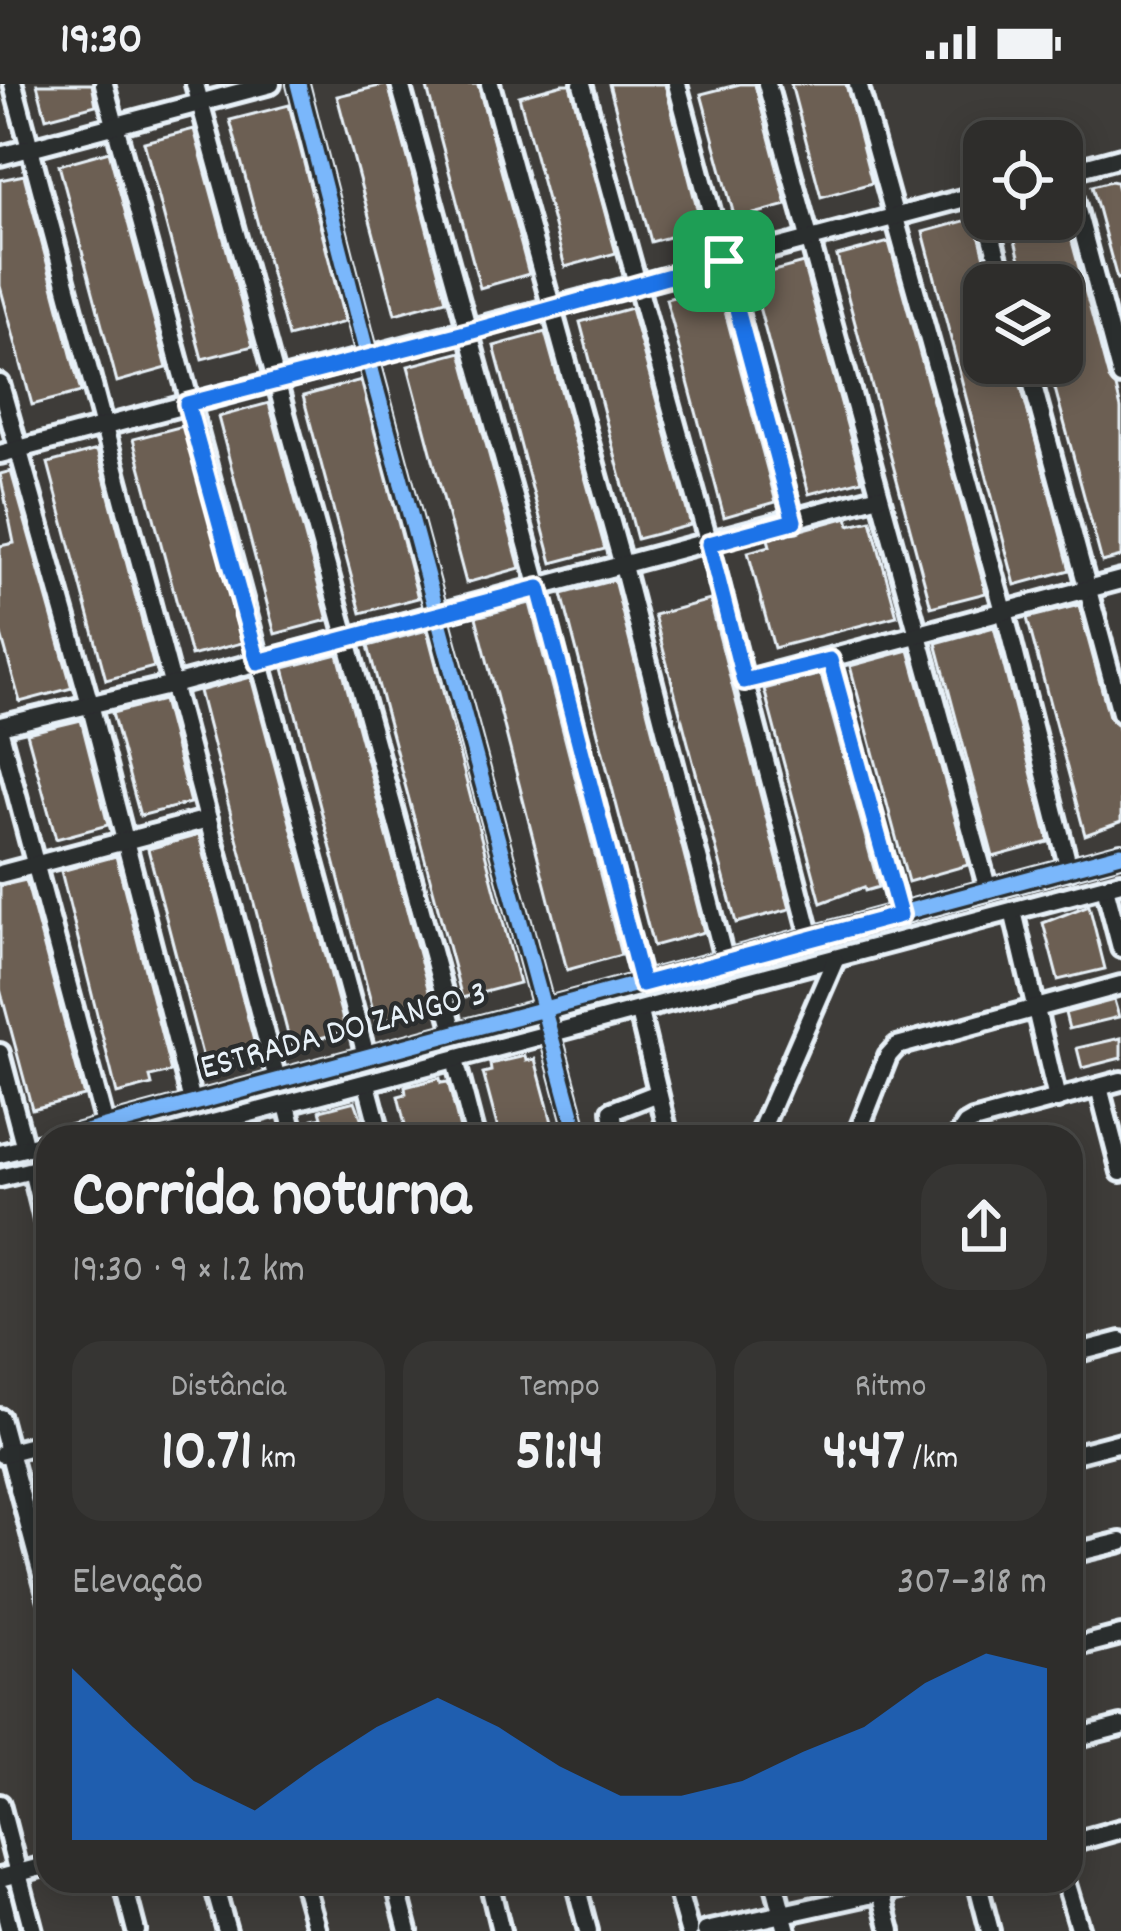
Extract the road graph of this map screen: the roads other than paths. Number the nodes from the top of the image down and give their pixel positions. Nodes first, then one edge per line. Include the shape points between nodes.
1 (13, 84) edge
2 (104, 84) edge
3 (195, 84) edge
4 (271, 84) edge
5 (298, 84) edge
6 (400, 84) edge
7 (490, 84) edge
8 (582, 84) edge
9 (677, 84) edge
10 (767, 84) edge
11 (858, 84) edge
12 (200, 103) junction
13 (115, 126) junction
14 (30, 148) junction
15 (0, 156) edge
16 (1121, 157) edge
17 (1083, 167) edge
18 (963, 202) edge
19 (892, 218) junction
20 (1083, 238) edge
21 (807, 240) junction
22 (724, 261) junction
23 (639, 283) junction
24 (551, 309) junction
25 (469, 332) junction
26 (368, 358) junction
27 (1121, 376) edge
28 (279, 381) junction
29 (0, 384) edge
30 (1033, 384) edge
31 (187, 404) junction
32 (103, 427) junction
33 (9, 452) edge
34 (879, 496) junction
35 (794, 521) junction
36 (709, 544) junction
37 (623, 566) junction
38 (1121, 580) edge
39 (539, 588) junction
40 (1088, 588) junction
41 (1004, 611) junction
42 (438, 614) junction
43 (917, 635) junction
44 (344, 639) junction
45 (830, 660) junction
46 (258, 662) junction
47 (744, 681) junction
48 (173, 685) junction
49 (90, 704) junction
50 (1121, 713) edge
51 (0, 729) edge
52 (208, 819) junction
53 (124, 842) junction
54 (1121, 854) edge
55 (35, 865) junction
56 (1069, 868) junction
57 (0, 874) edge
58 (1113, 885) edge
59 (988, 890) junction
60 (1013, 911) junction
61 (900, 915) junction
62 (811, 938) junction
63 (1121, 948) edge
64 (835, 960) junction
65 (725, 962) junction
66 (642, 984) junction
67 (1121, 985) edge
68 (1036, 1007) junction
69 (544, 1010) junction
70 (639, 1012) junction
71 (551, 1034) junction
72 (454, 1035) junction
73 (0, 1053) edge
74 (367, 1059) junction
75 (455, 1060) junction
76 (1121, 1081) edge
77 (278, 1083) junction
78 (367, 1084) junction
79 (1099, 1088) junction
80 (658, 1093) junction
81 (1057, 1099) junction
82 (193, 1105) junction
83 (287, 1105) junction
84 (105, 1125) edge
85 (117, 1125) edge
86 (222, 1125) edge
87 (292, 1125) edge
88 (378, 1125) edge
89 (472, 1125) edge
90 (575, 1125) edge
91 (614, 1125) edge
92 (666, 1125) edge
93 (763, 1125) edge
94 (861, 1125) edge
95 (969, 1125) edge
96 (36, 1145) edge
97 (25, 1148) junction
98 (0, 1154) edge
99 (36, 1169) edge
100 (1121, 1172) edge
101 (0, 1178) edge
102 (1121, 1341) edge
103 (1083, 1351) edge
104 (0, 1418) edge
105 (1121, 1442) edge
106 (36, 1445) edge
107 (1083, 1452) edge
108 (5, 1454) edge
109 (1121, 1542) edge
110 (1083, 1551) edge
111 (36, 1557) edge
112 (1121, 1635) edge
113 (1083, 1645) edge
114 (1121, 1726) edge
115 (1083, 1736) edge
116 (0, 1804) edge
117 (1121, 1829) edge
118 (1083, 1840) edge
119 (9, 1875) edge
120 (0, 1891) edge
121 (126, 1893) edge
122 (216, 1893) edge
123 (306, 1893) edge
124 (398, 1893) edge
125 (492, 1893) edge
126 (578, 1893) edge
127 (678, 1893) edge
128 (777, 1893) edge
129 (866, 1893) edge
130 (881, 1893) edge
131 (980, 1893) edge
132 (1069, 1893) edge
133 (785, 1923) edge
134 (10, 1931) edge
135 (33, 1931) edge
136 (136, 1931) edge
137 (227, 1931) edge
138 (317, 1931) edge
139 (408, 1931) edge
140 (502, 1931) edge
141 (588, 1931) edge
142 (689, 1931) edge
143 (706, 1931) edge
144 (891, 1931) edge
145 (990, 1931) edge
146 (1080, 1931) edge

1 - 14 street
2 - 13 street
3 - 12 street
4 - 12 street
5 - 26 street
6 - 25 street
7 - 24 street
8 - 23 street
9 - 22 street
10 - 21 street
11 - 19 street
12 - 13 street
12 - 28 street
13 - 14 street
13 - 31 street
14 - 15 street
14 - 32 street
16 - 17 street
18 - 19 street
19 - 21 street
19 - 41 street
20 - 27 street
21 - 22 street
21 - 34 street
22 - 23 street
22 - 35 street
23 - 24 street
23 - 36 street
24 - 25 street
24 - 37 street
25 - 26 street
25 - 39 street
26 - 28 street
26 - 42 street
28 - 31 street
28 - 44 street
29 - 33 street
30 - 40 street
31 - 32 street
31 - 46 street
32 - 33 street
32 - 48 street
33 - 49 street
34 - 35 street
34 - 43 street
35 - 36 street
36 - 37 street
36 - 47 street
37 - 39 street
37 - 65 street
38 - 40 street
39 - 42 street
39 - 66 street
40 - 41 street
40 - 50 street
41 - 43 street
41 - 56 street
42 - 44 street
42 - 69 street
43 - 45 street
43 - 59 street
44 - 46 street
44 - 72 street
45 - 47 street
45 - 61 street
46 - 48 street
46 - 74 street
47 - 62 street
48 - 49 street
48 - 52 street
49 - 51 street
49 - 53 street
51 - 55 street
52 - 53 street
52 - 77 street
53 - 55 street
53 - 82 street
54 - 56 street, ESTRADA DO ZANGO 3
55 - 57 street
55 - 84 street
56 - 59 street, ESTRADA DO ZANGO 3
58 - 60 street
58 - 63 street
59 - 61 street, ESTRADA DO ZANGO 3
60 - 64 street
60 - 68 street
61 - 62 street, ESTRADA DO ZANGO 3
62 - 65 street, ESTRADA DO ZANGO 3
64 - 70 street
64 - 93 street
65 - 66 street, ESTRADA DO ZANGO 3
66 - 69 street, ESTRADA DO ZANGO 3
67 - 68 street
68 - 81 street
68 - 94 street via 897,1046
69 - 71 street
69 - 72 street, ESTRADA DO ZANGO 3
70 - 71 street
70 - 80 street
71 - 75 street
71 - 90 street
72 - 74 street, ESTRADA DO ZANGO 3
73 - 97 street
74 - 77 street, ESTRADA DO ZANGO 3
75 - 78 street
75 - 89 street
76 - 79 street
77 - 82 street, ESTRADA DO ZANGO 3
78 - 83 street
78 - 88 street
79 - 81 street
79 - 100 street
80 - 91 street via 612,1111
80 - 92 street
81 - 95 street
82 - 85 street, ESTRADA DO ZANGO 3
83 - 86 street
83 - 87 street
96 - 97 street
97 - 98 street
99 - 101 street
102 - 103 street
104 - 108 street
105 - 107 street
106 - 108 street
108 - 111 street
109 - 110 street
112 - 113 street
114 - 115 street
116 - 119 street
117 - 118 street
119 - 135 street
120 - 134 street
121 - 136 street
122 - 137 street
123 - 138 street
124 - 139 street
125 - 140 street
126 - 141 street
127 - 142 street
128 - 133 street
129 - 133 street
130 - 144 street
131 - 145 street
132 - 146 street
133 - 143 street

